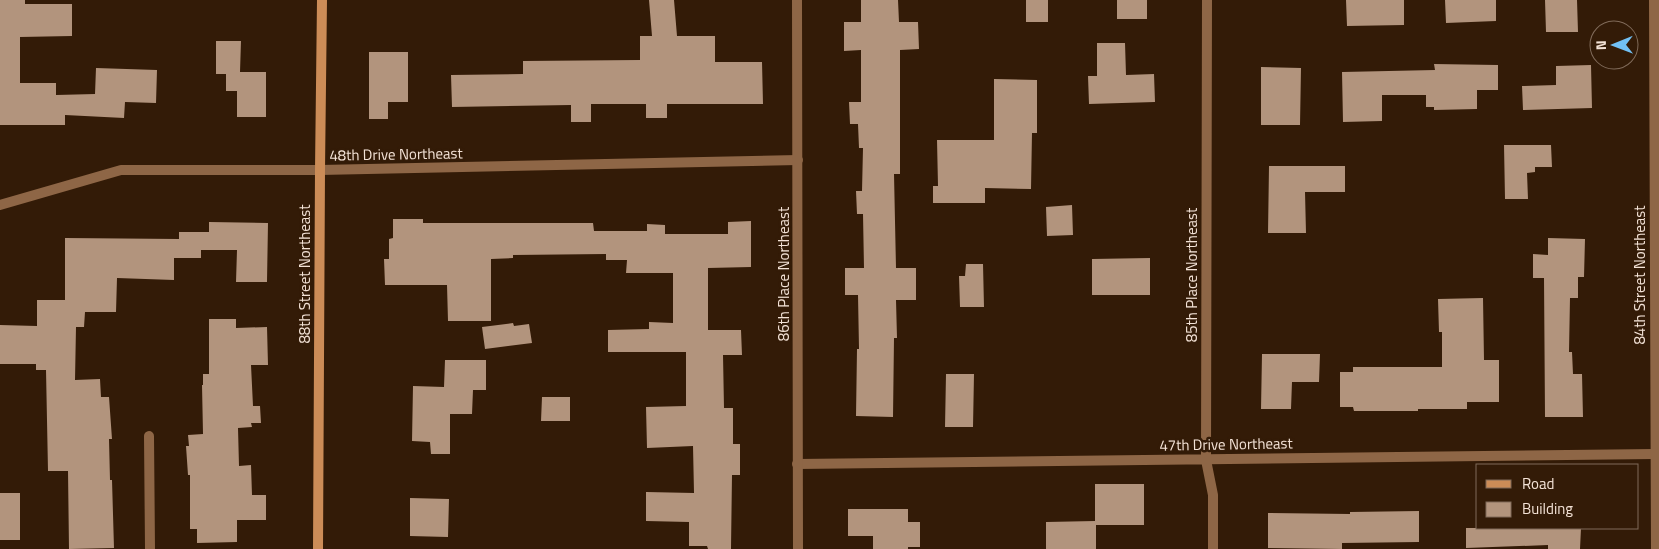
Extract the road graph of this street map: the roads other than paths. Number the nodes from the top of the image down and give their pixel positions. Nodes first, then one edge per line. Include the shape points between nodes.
1 (322, 0) edge
2 (798, 0) edge
3 (1207, 0) edge
4 (1654, 0) edge
5 (1657, 74) edge
6 (798, 160) junction
7 (320, 170) junction
8 (0, 206) edge
9 (149, 436) dead end
10 (1654, 454) junction
11 (1206, 460) junction
12 (797, 464) junction
13 (150, 549) edge
14 (318, 549) edge
15 (798, 549) edge
16 (1213, 549) edge
17 (1656, 549) edge

1 - 7 main road, 88th Street Northeast
2 - 6 street, 86th Place Northeast
3 - 11 street, 85th Place Northeast
4 - 5 street, 84th Street Northeast
5 - 10 street, 84th Street Northeast
6 - 7 street, 48th Drive Northeast
6 - 12 street, 86th Place Northeast
7 - 8 street, 48th Drive Northeast via 121,170
7 - 14 main road, 88th Street Northeast
9 - 13 street
10 - 11 street, 47th Drive Northeast
10 - 17 street, 84th Street Northeast
11 - 12 street, 47th Drive Northeast
11 - 16 street, 85th Place Northeast via 1213,495
12 - 15 street, 86th Place Northeast

